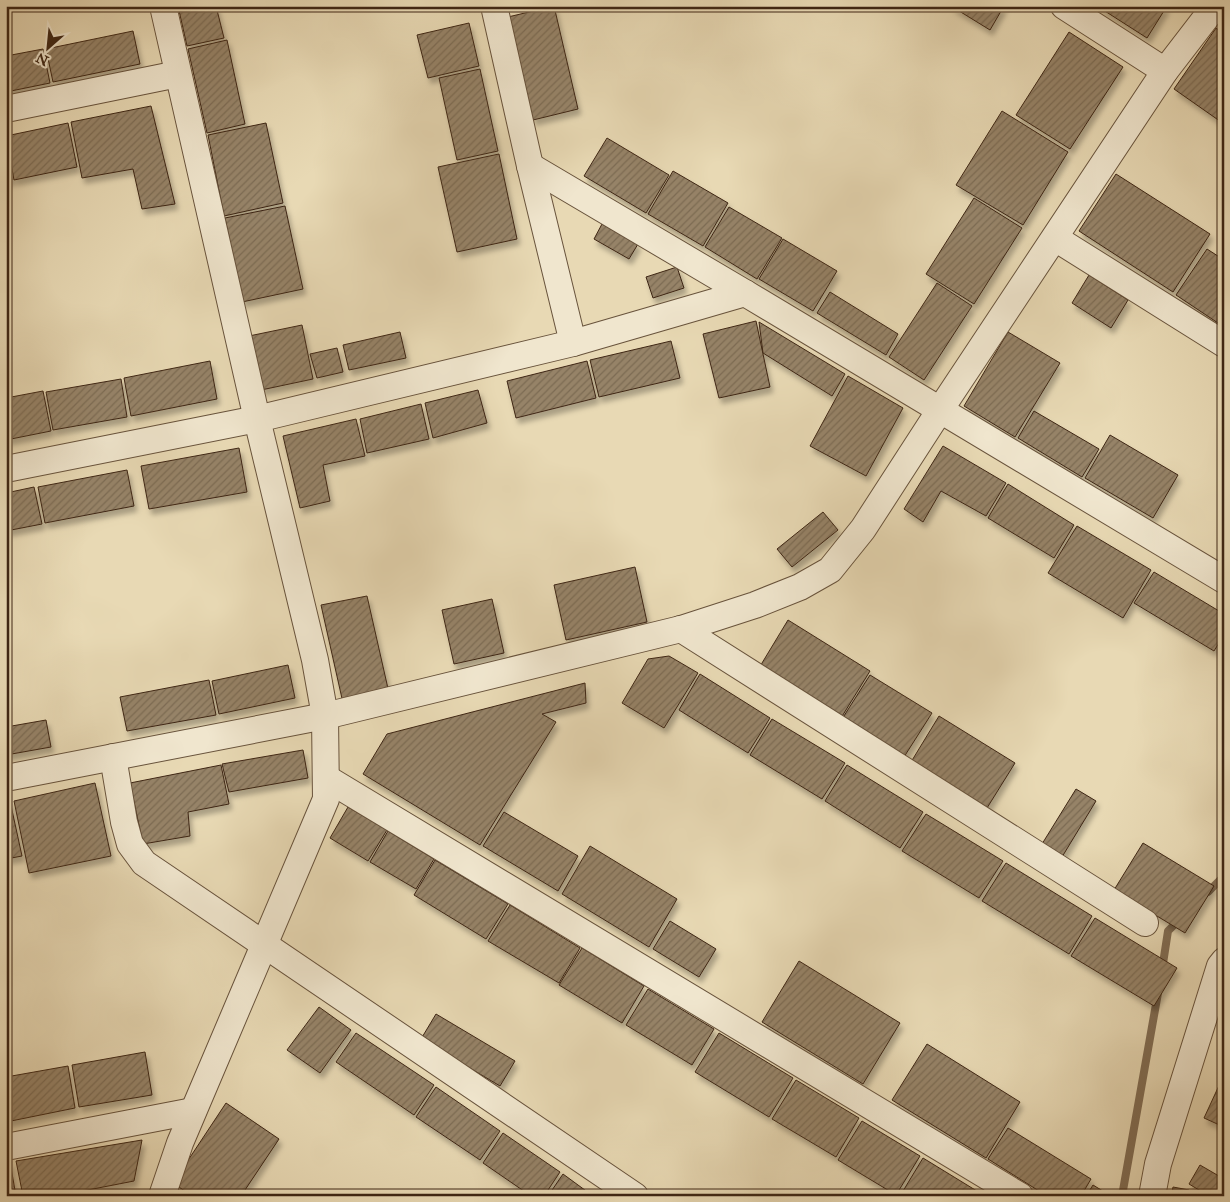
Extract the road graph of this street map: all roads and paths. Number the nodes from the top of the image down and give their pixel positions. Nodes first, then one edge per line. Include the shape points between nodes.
1 (163, 6) edge
2 (494, 6) edge
3 (1064, 6) edge
4 (1216, 6) edge
5 (1165, 72) junction
6 (178, 74) junction
7 (6, 109) edge
8 (530, 166) junction
9 (1055, 238) junction
10 (744, 293) junction
11 (573, 343) junction
12 (1224, 344) edge
13 (940, 410) junction
14 (257, 419) junction
15 (6, 469) edge
16 (1224, 580) edge
17 (681, 629) junction
18 (325, 716) junction
19 (113, 757) junction
20 (6, 778) edge
21 (326, 778) junction
22 (1145, 923) dead end
23 (264, 945) junction
24 (1224, 961) edge
25 (193, 1111) junction
26 (6, 1147) edge
27 (162, 1196) edge
28 (635, 1196) edge
29 (1020, 1196) edge
30 (1152, 1196) edge

1 - 6 street
2 - 8 street
3 - 5 street
4 - 5 street
5 - 9 street
6 - 7 street
6 - 14 street
8 - 10 street
8 - 11 street
9 - 12 street
9 - 13 street
10 - 11 street
10 - 13 street
11 - 14 street
13 - 16 street
13 - 17 street via 863,530 830,570 800,587
14 - 15 street
14 - 18 street via 315,660
17 - 18 street
17 - 22 street
18 - 19 street
18 - 21 street
19 - 20 street
19 - 23 street via 130,844 144,863
21 - 23 street via 326,799
21 - 29 street
23 - 25 street
23 - 28 street
24 - 30 street via 1161,1154
25 - 26 street
25 - 27 street

